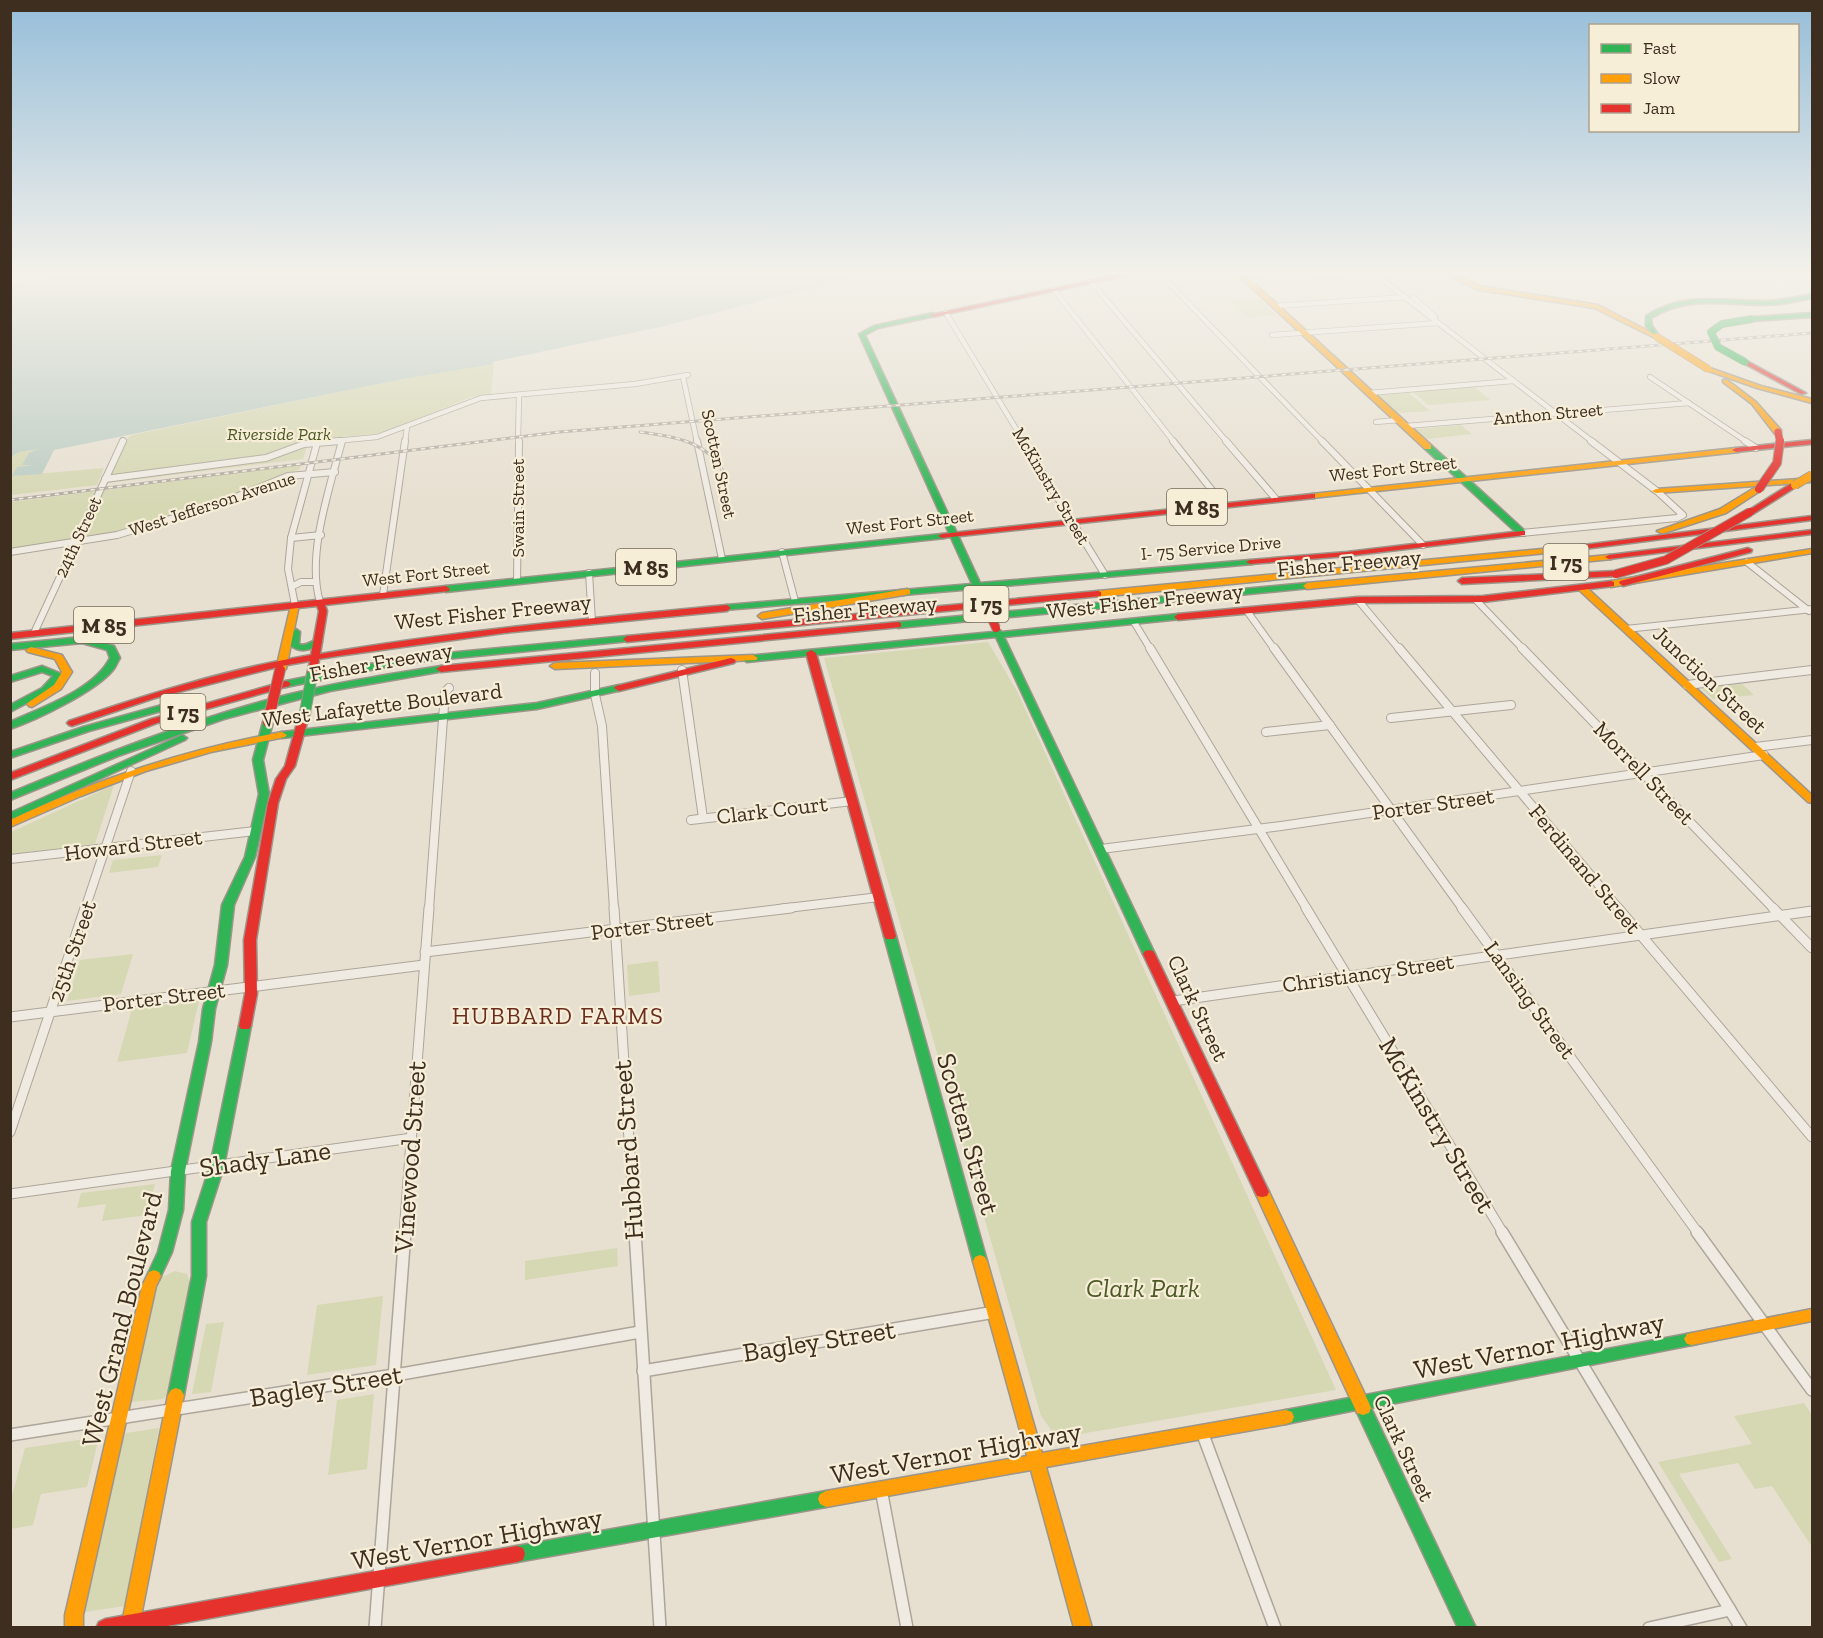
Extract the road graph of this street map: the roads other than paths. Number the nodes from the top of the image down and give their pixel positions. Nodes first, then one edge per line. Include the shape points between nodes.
1 (869, 351) edge
2 (970, 351) edge
3 (1103, 351) edge
4 (1151, 351) edge
5 (1236, 351) edge
6 (1324, 351) edge
7 (1475, 351) edge
8 (1680, 351) edge
9 (1727, 351) edge
10 (1745, 362) junction
11 (1708, 369) junction
12 (1650, 377) dead end
13 (1513, 381) junction
14 (1812, 384) edge
15 (1369, 393) junction
16 (519, 394) junction
17 (1812, 399) edge
18 (1689, 403) junction
19 (1555, 414) junction
20 (1376, 422) dead end
21 (1402, 423) junction
22 (407, 427) junction
23 (123, 441) dead end
24 (342, 441) junction
25 (1812, 442) edge
26 (317, 443) junction
27 (1756, 448) junction
28 (1619, 462) junction
29 (335, 472) junction
30 (308, 474) junction
31 (1812, 475) edge
32 (1462, 478) junction
33 (105, 479) junction
34 (1812, 480) edge
35 (1368, 489) junction
36 (1656, 491) junction
37 (1275, 498) junction
38 (1222, 504) junction
39 (1812, 517) edge
40 (1072, 521) junction
41 (1522, 533) junction
42 (1812, 533) edge
43 (952, 534) junction
44 (321, 535) junction
45 (291, 538) junction
46 (76, 542) junction
47 (1424, 545) junction
48 (1556, 550) junction
49 (1812, 550) edge
50 (10, 552) edge
51 (782, 552) junction
52 (722, 559) junction
53 (1747, 562) junction
54 (589, 573) junction
55 (1105, 575) junction
56 (1619, 578) junction
57 (517, 581) junction
58 (316, 582) junction
59 (292, 586) junction
60 (1318, 586) junction
61 (1582, 588) junction
62 (979, 590) junction
63 (907, 592) junction
64 (383, 595) junction
65 (1475, 599) junction
66 (1358, 600) junction
67 (795, 601) junction
68 (320, 602) junction
69 (295, 610) junction
70 (1811, 610) edge
71 (1247, 611) junction
72 (592, 621) junction
73 (1134, 622) junction
74 (1626, 628) junction
75 (997, 631) junction
76 (34, 633) junction
77 (10, 636) edge
78 (318, 642) junction
79 (10, 647) edge
80 (515, 647) junction
81 (10, 652) edge
82 (811, 653) junction
83 (753, 658) junction
84 (314, 661) junction
85 (281, 666) junction
86 (682, 670) junction
87 (1812, 670) edge
88 (333, 673) junction
89 (595, 673) dead end
90 (10, 679) edge
91 (1687, 685) junction
92 (340, 687) junction
93 (449, 688) dead end
94 (595, 695) junction
95 (1511, 705) dead end
96 (10, 709) edge
97 (1452, 711) junction
98 (10, 715) edge
99 (443, 716) junction
100 (1391, 718) dead end
101 (1330, 725) junction
102 (10, 726) edge
103 (299, 732) junction
104 (1266, 732) dead end
105 (264, 738) junction
106 (1812, 740) edge
107 (1755, 747) junction
108 (10, 748) edge
109 (10, 755) edge
110 (1764, 755) junction
111 (131, 771) junction
112 (1643, 773) junction
113 (10, 778) edge
114 (1519, 791) junction
115 (10, 797) edge
116 (1812, 800) edge
117 (852, 801) junction
118 (1392, 810) junction
119 (10, 817) edge
120 (703, 818) junction
121 (692, 820) dead end
122 (10, 824) edge
123 (1258, 829) junction
124 (255, 831) junction
125 (267, 845) junction
126 (252, 846) junction
127 (106, 848) junction
128 (1101, 849) junction
129 (10, 859) edge
130 (879, 897) junction
131 (1812, 911) edge
132 (1781, 915) junction
133 (613, 929) junction
134 (1641, 934) junction
135 (1812, 948) edge
136 (425, 952) junction
137 (1497, 955) junction
138 (424, 965) junction
139 (1347, 976) junction
140 (251, 987) junction
141 (214, 991) junction
142 (1173, 1001) junction
143 (52, 1011) junction
144 (10, 1017) edge
145 (10, 1132) edge
146 (1812, 1137) edge
147 (412, 1138) junction
148 (217, 1166) junction
149 (178, 1171) junction
150 (10, 1194) edge
151 (995, 1312) junction
152 (1812, 1315) edge
153 (1765, 1324) junction
154 (640, 1332) junction
155 (1580, 1361) junction
156 (642, 1371) junction
157 (392, 1375) junction
158 (1812, 1390) edge
159 (1361, 1403) junction
160 (175, 1410) junction
161 (119, 1419) junction
162 (1202, 1432) junction
163 (10, 1435) edge
164 (1037, 1462) junction
165 (881, 1490) junction
166 (653, 1531) junction
167 (379, 1580) junction
168 (1730, 1610) junction
169 (131, 1625) edge
170 (75, 1628) edge
171 (105, 1628) edge
172 (375, 1628) edge
173 (660, 1628) edge
174 (908, 1628) edge
175 (1083, 1628) edge
176 (1275, 1628) edge
177 (1467, 1628) edge
178 (1649, 1628) edge
179 (1741, 1628) edge

1 - 43 main road, Clark Street
2 - 40 street, McKinstry Street
3 - 38 street
4 - 37 street
5 - 35 street
6 - 15 main road
7 - 13 street
8 - 11 main road, bridge
9 - 10 main road, bridge
10 - 14 main road
10 - 17 main road
11 - 17 main road via 1759,387
11 - 48 main road, bridge via 1751,400 1778,432 1780,460 1769,479 1723,511 1676,528
12 - 18 street
13 - 15 street
13 - 19 street
15 - 21 main road
16 - 22 street via 470,401
16 - 52 street, Scotten Street via 686,376
16 - 57 street, Swain Street
18 - 19 street, Anthon Street
18 - 27 street
19 - 21 street, Anthon Street
19 - 28 street
20 - 21 street, Anthon Street
21 - 32 main road
22 - 24 street via 377,437
22 - 64 street
23 - 33 street, 24th Street
24 - 26 street
24 - 29 street
25 - 27 main road, West Fort Street / M 85
26 - 30 street, West Grand Boulevard
26 - 33 street via 266,458
27 - 28 main road, West Fort Street / M 85
28 - 32 main road, West Fort Street / M 85
28 - 36 street
29 - 30 street, West Jefferson Avenue
29 - 44 street
30 - 45 street, West Grand Boulevard
30 - 46 street, West Jefferson Avenue via 288,476 211,507 127,532
31 - 56 main road, bridge via 1673,557
32 - 35 main road, West Fort Street / M 85
32 - 41 main road
33 - 46 street, 24th Street
34 - 36 main road
35 - 37 main road, West Fort Street / M 85
35 - 47 street
36 - 41 street via 1683,516
37 - 38 main road, West Fort Street / M 85
38 - 40 main road, West Fort Street / M 85
39 - 48 main road, Fisher Freeway / I 75
40 - 43 main road, West Fort Street / M 85
40 - 55 street, McKinstry Street
41 - 47 main road, I- 75 Service Drive
42 - 56 main road
42 - 60 main road, Fisher Freeway / I 75 via 1656,553
43 - 51 main road, West Fort Street / M 85
43 - 62 main road, Clark Street
44 - 45 street
44 - 58 street
45 - 59 street, West Grand Boulevard via 287,565
46 - 50 street, West Jefferson Avenue
46 - 76 street, 24th Street
47 - 55 main road, I- 75 Service Drive
48 - 80 main road, Fisher Freeway / I 75
49 - 53 main road, West Fisher Freeway
51 - 52 main road, West Fort Street / M 85
51 - 67 street
52 - 54 main road, West Fort Street / M 85
53 - 56 main road, West Fisher Freeway
53 - 70 street
54 - 57 main road, West Fort Street / M 85
54 - 72 street
55 - 62 main road, West Fisher Freeway
56 - 60 main road
56 - 61 main road, West Fisher Freeway
57 - 64 main road, West Fort Street / M 85
58 - 59 street
58 - 68 street
59 - 69 street, West Grand Boulevard
60 - 92 main road, Fisher Freeway / I 75 via 473,665
61 - 65 main road, West Fisher Freeway
61 - 74 main road, Junction Street
62 - 63 main road, West Fisher Freeway
62 - 75 main road, Clark Street, bridge
63 - 67 main road, West Fisher Freeway
63 - 80 main road via 745,618
64 - 68 main road, West Fort Street / M 85
65 - 66 main road, West Fisher Freeway
65 - 112 street, Morrell Street
66 - 71 main road, West Fisher Freeway
66 - 97 street, Ferdinand Street
67 - 72 main road, West Fisher Freeway
68 - 69 main road, West Fort Street / M 85
68 - 78 main road
69 - 76 main road, West Fort Street / M 85
69 - 78 main road via 295,646 306,649
69 - 85 main road, West Grand Boulevard
70 - 74 street
71 - 73 main road, West Fisher Freeway
71 - 101 street, Lansing Street
72 - 84 main road, West Fisher Freeway via 425,638
73 - 75 main road, West Fisher Freeway
73 - 123 street, McKinstry Street
74 - 91 main road, Junction Street
75 - 82 main road, West Fisher Freeway
75 - 128 main road, Clark Street
76 - 77 main road, West Fort Street / M 85
78 - 84 main road
79 - 102 main road via 91,640 111,648 115,655 114,664 100,678
80 - 88 main road, Fisher Freeway / I 75
81 - 98 main road via 52,654 64,662 67,672 48,695
82 - 83 main road, West Fisher Freeway
82 - 117 main road, Scotten Street
83 - 86 main road, West Lafayette Boulevard
83 - 92 main road via 494,670
84 - 85 main road, West Fisher Freeway
84 - 103 main road, bridge
85 - 105 main road, West Grand Boulevard, bridge
85 - 108 main road, West Fisher Freeway via 127,704
86 - 94 main road, West Lafayette Boulevard
86 - 120 street
87 - 91 street
88 - 109 main road via 172,705
88 - 113 main road, Fisher Freeway / I 75 via 178,713
89 - 94 street, Hubbard Street
90 - 96 main road via 43,670 59,675 45,690
91 - 107 main road, Junction Street
92 - 115 main road, Fisher Freeway / I 75 via 158,737
92 - 119 main road via 176,741
93 - 99 street, Vinewood Street via 445,692
94 - 99 main road, West Lafayette Boulevard via 538,706
94 - 133 street, Hubbard Street via 602,726
95 - 97 street
97 - 100 street
97 - 114 street, Ferdinand Street
99 - 103 main road, West Lafayette Boulevard
99 - 136 street, Vinewood Street
101 - 104 street
101 - 118 street, Lansing Street
103 - 105 main road, West Lafayette Boulevard
103 - 125 main road via 290,766 275,794
105 - 111 main road, West Lafayette Boulevard via 196,751
105 - 124 main road, West Grand Boulevard via 258,760 264,794
106 - 107 street
107 - 110 main road, Junction Street
110 - 112 street, Porter Street
110 - 116 main road, Junction Street
111 - 122 main road, West Lafayette Boulevard
111 - 127 street, 25th Street
112 - 114 street, Porter Street
112 - 132 street, Morrell Street
114 - 118 street, Porter Street
114 - 134 street, Ferdinand Street
117 - 120 street, Clark Court
117 - 130 main road, Scotten Street
118 - 123 street, Porter Street
118 - 137 street, Lansing Street
120 - 121 street, Clark Court
123 - 128 street, Porter Street
123 - 139 street, McKinstry Street
124 - 126 main road, West Grand Boulevard
124 - 127 street, Howard Street
125 - 126 main road
125 - 140 main road via 250,940
126 - 141 main road, West Grand Boulevard via 228,905 223,956
127 - 129 street, Howard Street
127 - 143 street, 25th Street
128 - 142 main road, Clark Street
130 - 133 street, Porter Street
130 - 151 main road, Scotten Street
131 - 132 street, Christiancy Street
132 - 134 street, Christiancy Street
132 - 135 street, Morrell Street
133 - 136 street, Porter Street
133 - 154 street, Hubbard Street
134 - 137 street, Christiancy Street
134 - 146 street, Ferdinand Street
136 - 138 street, Vinewood Street
137 - 139 street, Christiancy Street
137 - 153 street, Lansing Street
138 - 140 street, Porter Street
138 - 147 street, Vinewood Street
139 - 142 street, Christiancy Street
139 - 155 street, McKinstry Street
140 - 141 street, Porter Street
140 - 148 main road
141 - 143 street, Porter Street
141 - 149 main road, West Grand Boulevard
142 - 159 main road, Clark Street
143 - 144 street, Porter Street
143 - 145 street, 25th Street
147 - 148 street, Shady Lane
147 - 157 street, Vinewood Street
148 - 149 street, Shady Lane
148 - 160 main road via 199,1222 199,1276
149 - 150 street, Shady Lane
149 - 161 main road, West Grand Boulevard via 176,1210 165,1252 149,1286
151 - 156 street, Bagley Street
151 - 164 main road, Scotten Street
152 - 153 main road, West Vernor Highway
153 - 155 main road, West Vernor Highway
153 - 158 street, Lansing Street
154 - 156 street, Hubbard Street
154 - 157 street, Bagley Street
155 - 159 main road, West Vernor Highway
155 - 168 street, McKinstry Street
156 - 166 street, Hubbard Street
157 - 160 street, Bagley Street
157 - 167 street, Vinewood Street
159 - 162 main road, West Vernor Highway
159 - 177 main road, Clark Street
160 - 161 street, Bagley Street
160 - 169 main road
161 - 163 street, Bagley Street
161 - 170 main road, West Grand Boulevard via 74,1615
162 - 164 main road, West Vernor Highway
162 - 176 street
164 - 165 main road, West Vernor Highway
164 - 175 main road, Scotten Street
165 - 166 main road, West Vernor Highway
165 - 174 street
166 - 167 main road, West Vernor Highway
166 - 173 street, Hubbard Street
167 - 169 main road, West Vernor Highway
167 - 172 street, Vinewood Street
168 - 178 street
168 - 179 street, McKinstry Street
169 - 171 main road, West Vernor Highway

